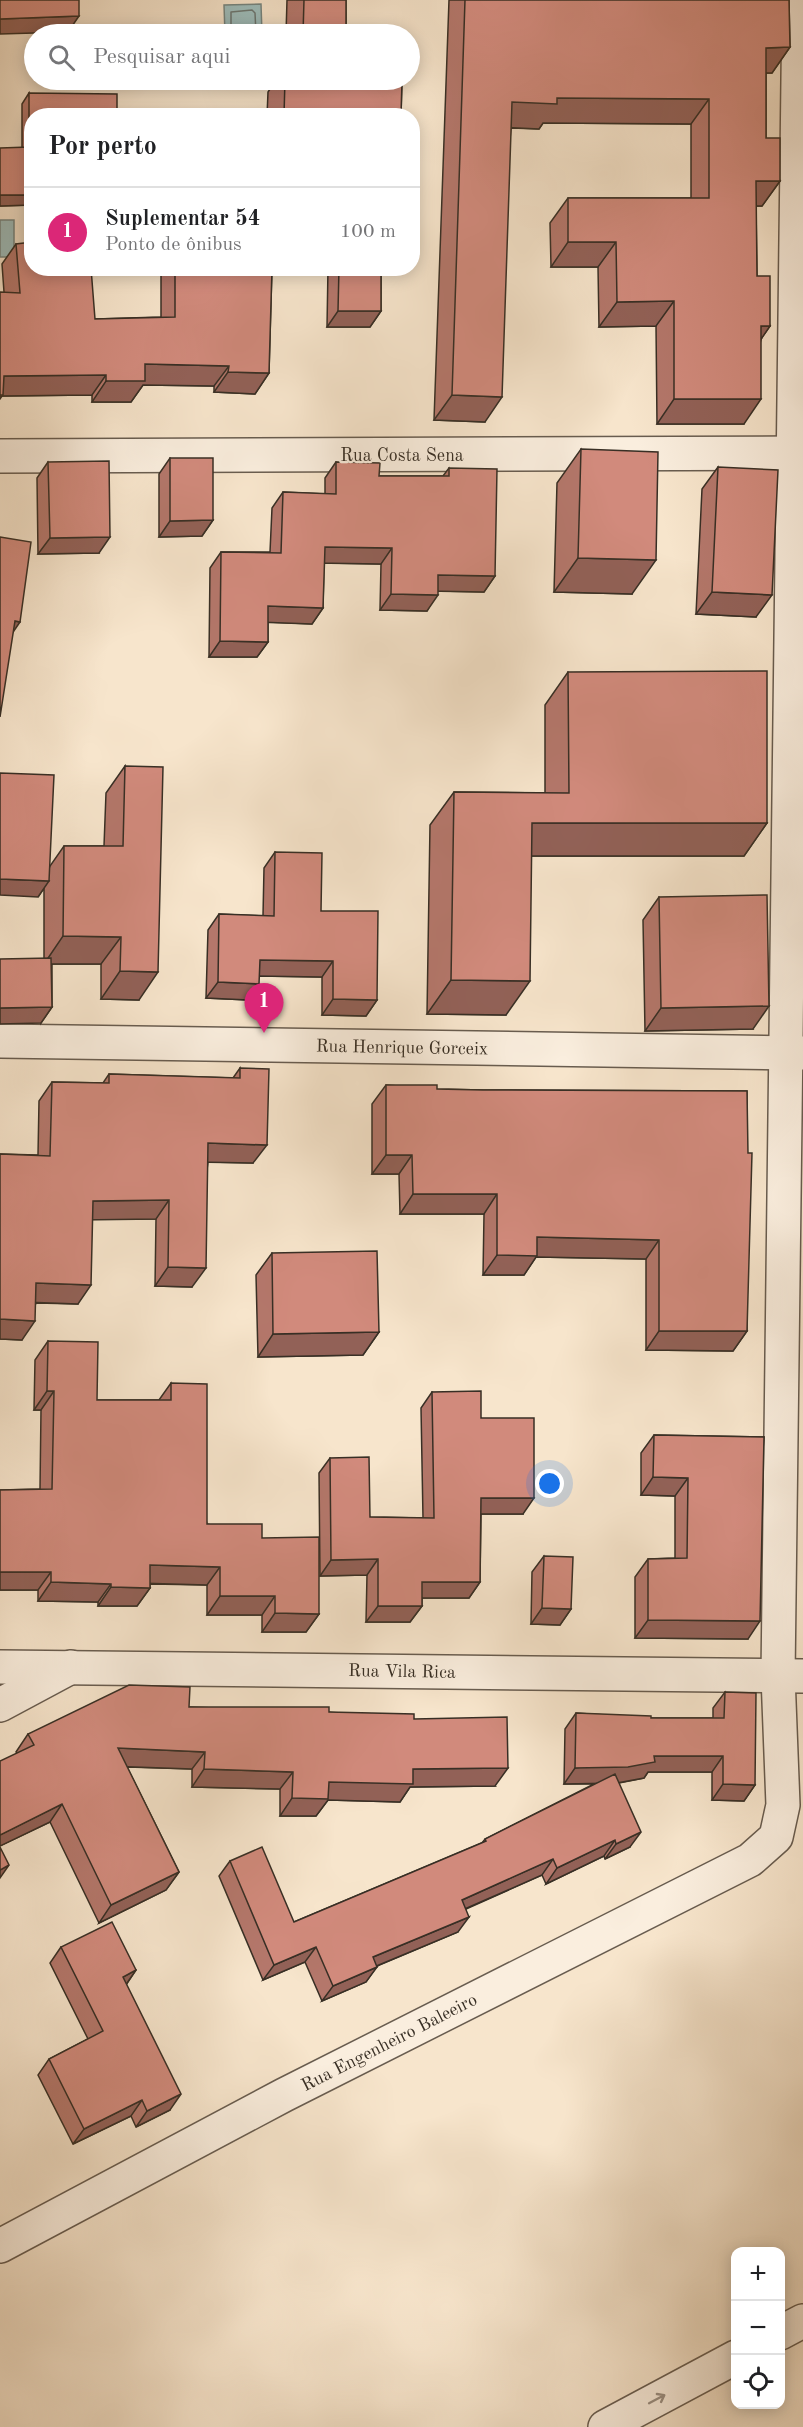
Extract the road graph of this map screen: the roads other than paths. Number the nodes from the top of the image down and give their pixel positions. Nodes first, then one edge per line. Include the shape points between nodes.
1 (799, 0) edge
2 (799, 453) edge
3 (0, 456) edge
4 (0, 1041) edge
5 (795, 1053) edge
6 (0, 1667) edge
7 (71, 1667) junction
8 (791, 1676) edge
9 (0, 1705) edge
10 (0, 2246) edge
11 (803, 2321) edge
12 (785, 2330) edge
13 (731, 2359) edge
14 (605, 2427) edge

1 - 2 street
2 - 3 street, Rua Costa Sena
2 - 5 street
4 - 5 street, Rua Henrique Gorceix
5 - 8 street
6 - 7 street, Rua Vila Rica
7 - 8 street, Rua Vila Rica
7 - 9 street
8 - 10 street, Rua Engenheiro Baleeiro via 783,1805 776,1837 750,1860 284,2095
11 - 12 street
14 -> 13 street

